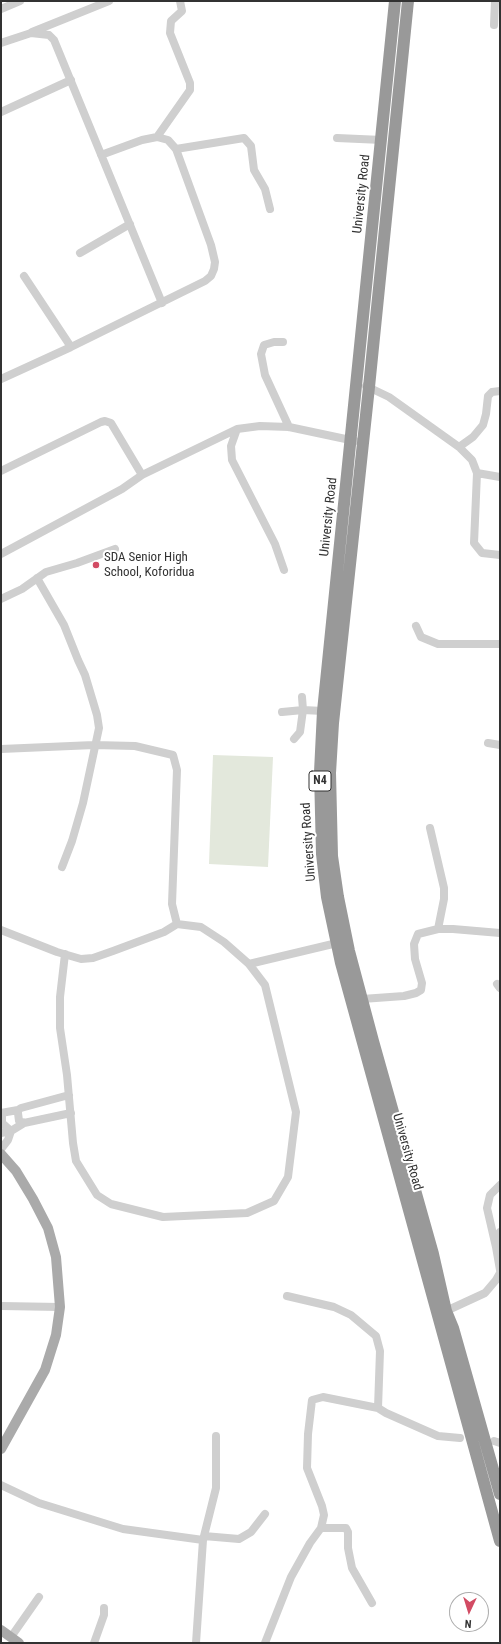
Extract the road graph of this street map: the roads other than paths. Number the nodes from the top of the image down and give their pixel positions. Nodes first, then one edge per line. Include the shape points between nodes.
1 (20, 1) edge
2 (109, 1) edge
3 (180, 1) edge
4 (395, 1) edge
5 (408, 1) edge
6 (495, 1) edge
7 (1, 9) edge
8 (494, 25) dead end
9 (31, 33) junction
10 (1, 43) edge
11 (71, 80) junction
12 (1, 112) edge
13 (157, 137) junction
14 (337, 138) dead end
15 (382, 140) junction
16 (176, 149) junction
17 (101, 155) junction
18 (270, 209) dead end
19 (130, 224) junction
20 (80, 253) dead end
21 (24, 276) dead end
22 (162, 303) junction
23 (283, 342) dead end
24 (71, 346) junction
25 (1, 379) edge
26 (356, 382) junction
27 (369, 388) junction
28 (500, 391) edge
29 (289, 427) junction
30 (237, 429) junction
31 (356, 441) junction
32 (460, 447) junction
33 (1, 471) edge
34 (477, 473) junction
35 (142, 475) junction
36 (500, 477) edge
37 (115, 549) dead end
38 (1, 554) edge
39 (500, 555) edge
40 (284, 570) dead end
41 (37, 578) junction
42 (1, 599) edge
43 (416, 626) dead end
44 (500, 644) edge
45 (302, 697) dead end
46 (303, 710) junction
47 (324, 711) junction
48 (282, 712) dead end
49 (294, 739) dead end
50 (488, 743) dead end
51 (94, 745) junction
52 (500, 745) edge
53 (1, 749) edge
54 (430, 828) dead end
55 (62, 866) dead end
56 (177, 924) junction
57 (438, 929) junction
58 (1, 930) edge
59 (500, 933) edge
60 (337, 942) junction
61 (65, 954) junction
62 (249, 964) junction
63 (362, 999) junction
64 (368, 1042) junction
65 (69, 1095) junction
66 (18, 1110) junction
67 (1, 1113) edge
68 (71, 1113) junction
69 (24, 1123) junction
70 (11, 1131) junction
71 (1, 1133) edge
72 (1, 1149) edge
73 (1, 1154) edge
74 (500, 1185) edge
75 (500, 1232) edge
76 (496, 1247) junction
77 (500, 1271) edge
78 (287, 1296) dead end
79 (1, 1306) edge
80 (60, 1307) junction
81 (446, 1311) junction
82 (378, 1408) junction
83 (216, 1436) dead end
84 (460, 1438) dead end
85 (1, 1449) edge
86 (1, 1485) edge
87 (500, 1494) edge
88 (265, 1514) dead end
89 (321, 1528) junction
90 (204, 1538) junction
91 (500, 1542) edge
92 (40, 1597) dead end
93 (372, 1603) dead end
94 (104, 1608) dead end
95 (1, 1630) edge
96 (15, 1640) edge
97 (94, 1643) edge
98 (196, 1643) edge
99 (264, 1643) edge

1 - 7 street
2 - 9 street
3 - 13 street via 182,11 171,21 170,32 190,83 190,90
4 - 15 highway, University Road / N4
5 - 27 highway, University Road / N4
6 - 8 street
9 - 10 street
9 - 11 street via 49,35 54,40
11 - 12 street
11 - 17 street
13 - 16 street via 168,140
13 - 17 street
14 - 15 street
15 - 26 highway, University Road / N4
16 - 18 street via 244,138 251,146 254,170 265,189
16 - 22 street via 215,262 211,276 205,281
17 - 19 street
19 - 20 street
19 - 22 street
21 - 24 street
22 - 24 street
23 - 29 street via 264,345 261,354 265,375
24 - 25 street
26 - 27 street
26 - 31 highway, University Road / N4
27 - 31 highway, University Road / N4
27 - 32 street via 389,397
28 - 32 street via 492,392 488,396 483,425
29 - 30 street via 260,426
29 - 31 street
30 - 35 street
30 - 40 street via 231,446 232,460 275,544
31 - 47 highway, University Road / N4
31 - 63 highway, University Road / N4 via 330,773 332,856 349,951
32 - 34 street via 472,460
33 - 35 street via 105,421 111,423
34 - 36 street
34 - 39 street via 474,543 482,553
35 - 38 street via 122,489
37 - 41 street via 46,572
41 - 42 street
41 - 51 street via 64,624 85,675 99,728
43 - 44 street via 421,637 438,644
45 - 46 street
46 - 47 street
46 - 48 street
46 - 49 street via 300,732
47 - 60 highway, University Road / N4 via 320,772 322,854 327,896
50 - 52 street
51 - 53 street
51 - 55 street via 83,803
51 - 56 street via 135,746 173,755 177,770 172,904
54 - 57 street via 444,888
56 - 61 street via 164,932 93,958 81,959
56 - 62 street via 201,927 224,942
57 - 59 street
57 - 63 street via 418,934 414,944 415,959 422,983 421,990 404,996
58 - 61 street
60 - 62 street
60 - 64 highway, University Road / N4 via 341,963
61 - 65 street via 60,997 60,1028
62 - 68 street via 265,986 296,1112 288,1177 274,1201 246,1213 163,1217 111,1204 97,1195 76,1161
63 - 64 highway, University Road / N4
64 - 81 highway, University Road / N4 via 433,1254
64 - 91 highway, University Road / N4
65 - 66 street
65 - 68 street
66 - 67 street
66 - 69 street via 19,1120
67 - 70 street via 2,1123
68 - 69 street
69 - 70 street
70 - 71 street
70 - 72 street
73 - 80 main road via 16,1171 48,1228 56,1257
74 - 76 street via 490,1195 487,1208
75 - 76 street
76 - 77 street
77 - 81 street via 485,1293
78 - 82 street via 334,1307 351,1315 376,1336 380,1351
79 - 80 street
80 - 85 main road via 56,1335 45,1370
81 - 87 highway, University Road / N4
82 - 84 street via 438,1436
82 - 89 street via 323,1397 312,1400 307,1468 322,1506 324,1515
83 - 90 street via 216,1488
86 - 90 street via 39,1503 123,1529
88 - 90 street via 251,1532 239,1539
89 - 93 street via 346,1528 352,1568
89 - 99 street via 291,1577
90 - 98 street
92 - 96 street
94 - 97 street
95 - 96 main road

